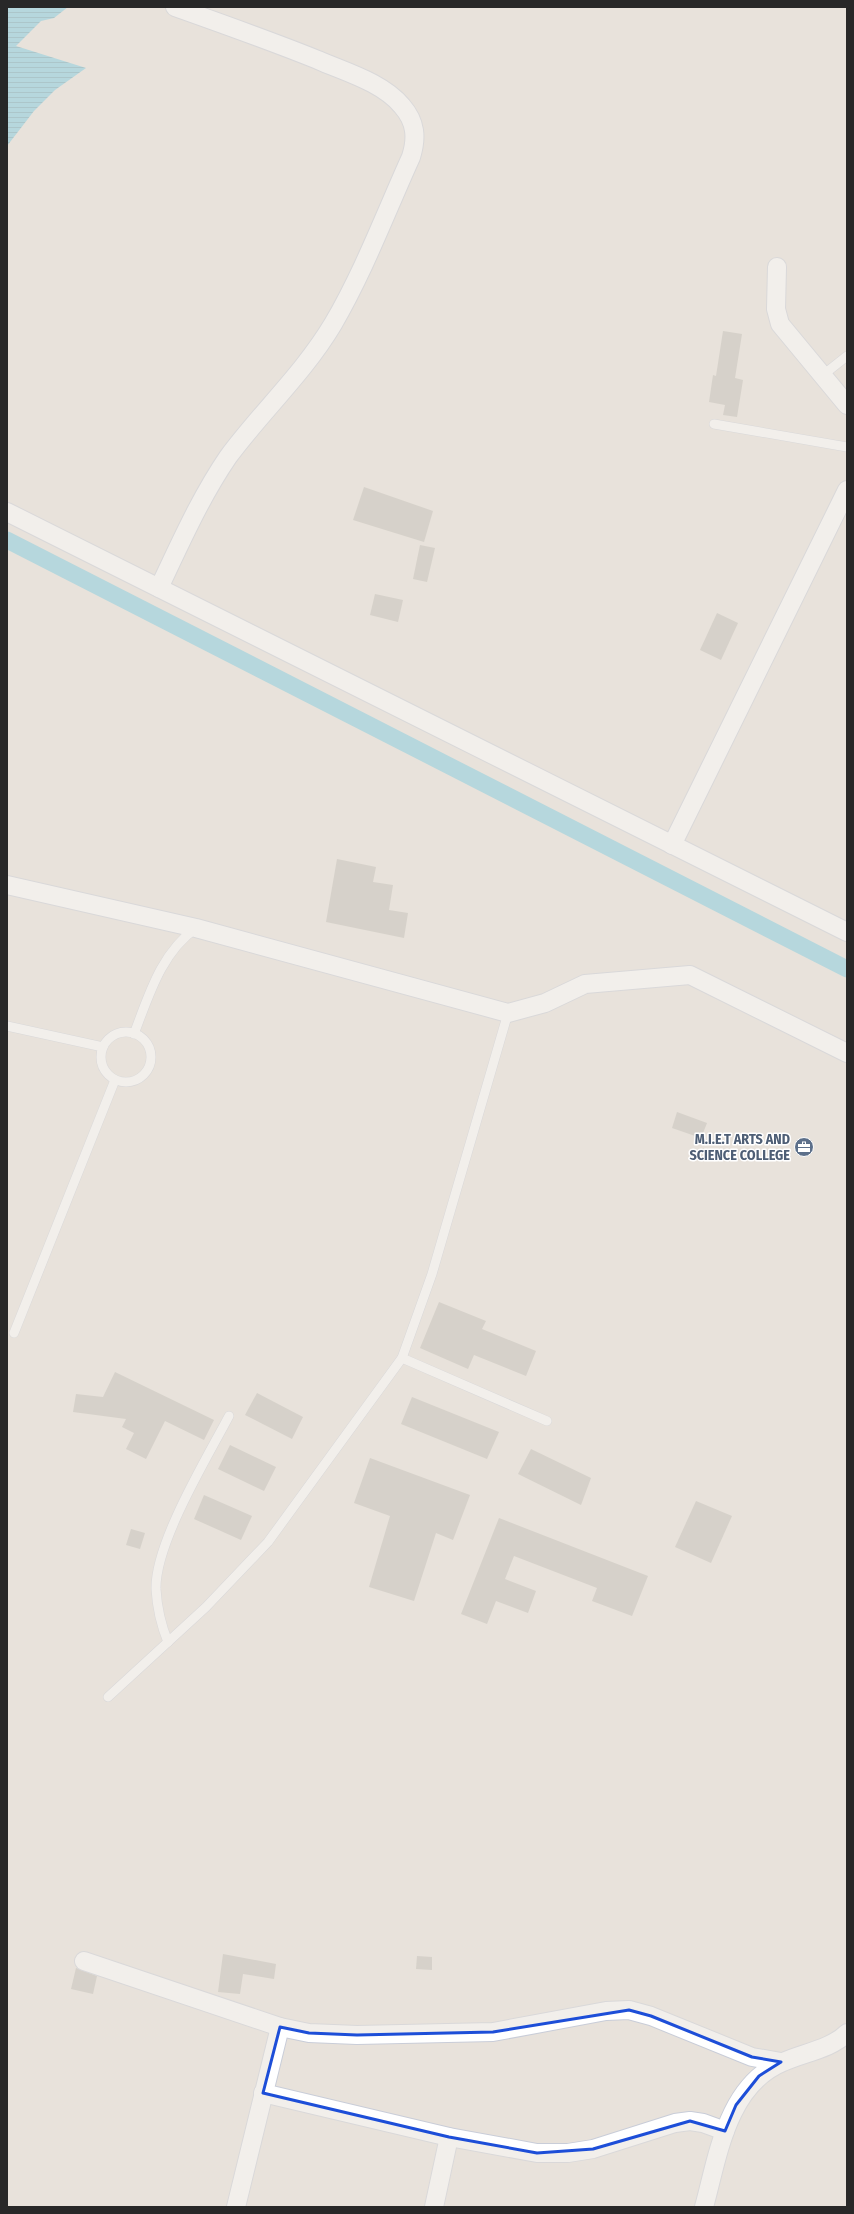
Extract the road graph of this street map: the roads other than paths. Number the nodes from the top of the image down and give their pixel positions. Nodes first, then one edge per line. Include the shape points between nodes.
1 (176, 7) edge
2 (777, 267) dead end
3 (847, 356) edge
4 (823, 375) junction
5 (847, 405) edge
6 (714, 424) dead end
7 (847, 447) edge
8 (847, 490) edge
9 (7, 512) edge
10 (158, 588) junction
11 (672, 844) junction
12 (7, 885) edge
13 (196, 928) junction
14 (847, 932) edge
15 (508, 1013) junction
16 (7, 1026) edge
17 (134, 1034) junction
18 (103, 1047) junction
19 (847, 1053) edge
20 (115, 1080) junction
21 (14, 1333) dead end
22 (402, 1358) junction
23 (229, 1416) dead end
24 (547, 1421) dead end
25 (168, 1642) junction
26 (108, 1697) dead end
27 (84, 1961) dead end
28 (280, 2027) junction
29 (847, 2033) edge
30 (781, 2062) junction
31 (263, 2093) junction
32 (725, 2131) junction
33 (449, 2137) junction
34 (236, 2207) edge
35 (434, 2207) edge
36 (704, 2207) edge

1 - 10 street via 353,74 382,90 402,106 412,121 416,141 362,266 333,324 306,366 253,425 227,459 200,505
2 - 4 street via 776,309 780,324
3 - 4 lane
4 - 5 street
6 - 7 lane
8 - 11 street
9 - 10 street
10 - 11 street
11 - 14 street
12 - 13 street
13 - 15 street
13 - 17 lane via 176,944 166,957
15 - 19 street via 545,1003 585,984 690,975
15 - 22 lane via 432,1274
16 - 18 lane
17 - 18 lane via 122,1032 114,1035
17 - 20 lane via 145,1040 150,1047 151,1063 148,1071 136,1081 128,1083
18 - 20 lane via 102,1064
20 - 21 lane
22 - 24 lane
22 - 25 lane via 268,1542
23 - 25 lane via 172,1528 161,1559 156,1588 161,1624
25 - 26 lane
27 - 28 street
28 - 30 street via 309,2033 357,2035 493,2032 606,2011 629,2010 651,2016 752,2058
28 - 31 street
29 - 30 street via 819,2048
30 - 32 street via 759,2076 736,2105
31 - 33 street
31 - 34 street
32 - 33 street via 703,2123 675,2123 593,2149 568,2153 537,2153
32 - 36 street
33 - 35 street

